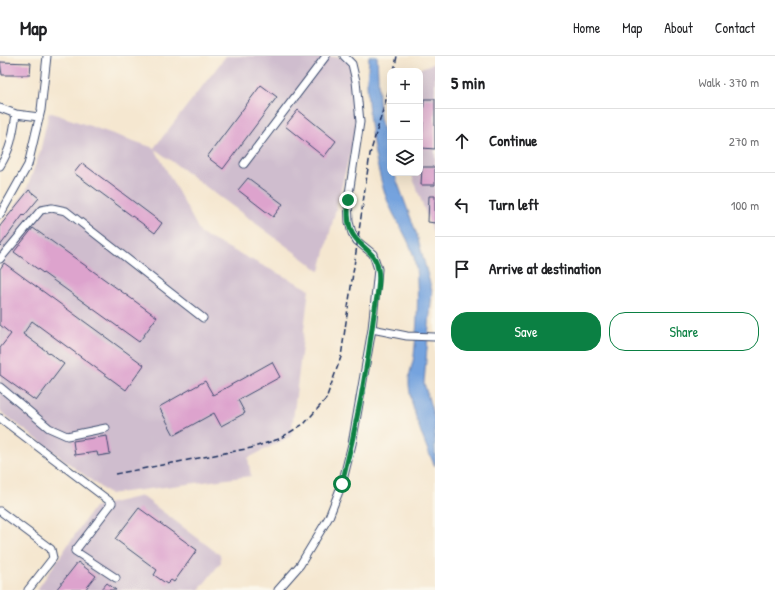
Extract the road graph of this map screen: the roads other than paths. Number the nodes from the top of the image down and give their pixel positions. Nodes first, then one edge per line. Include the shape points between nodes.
1 (47, 56) edge
2 (326, 56) edge
3 (344, 56) edge
4 (0, 108) edge
5 (16, 114) junction
6 (39, 117) junction
7 (244, 164) dead end
8 (0, 166) edge
9 (0, 215) edge
10 (0, 259) edge
11 (203, 318) dead end
12 (372, 329) junction
13 (435, 337) edge
14 (0, 386) edge
15 (1, 421) edge
16 (106, 428) dead end
17 (0, 511) edge
18 (116, 578) dead end
19 (28, 590) edge
20 (278, 590) edge

1 - 6 street
2 - 7 street
3 - 12 street via 352,64 360,122 348,200 349,222 357,241 373,254 378,269
4 - 5 street
5 - 6 street
5 - 8 street via 13,139
6 - 9 street via 28,165
10 - 11 street via 41,210 52,208 66,211
12 - 13 street via 407,336
12 - 20 street via 352,444 342,484 329,517 300,565
14 - 16 street via 49,428 67,436
15 - 18 street via 112,503 75,551
17 - 19 street via 51,549 53,558

